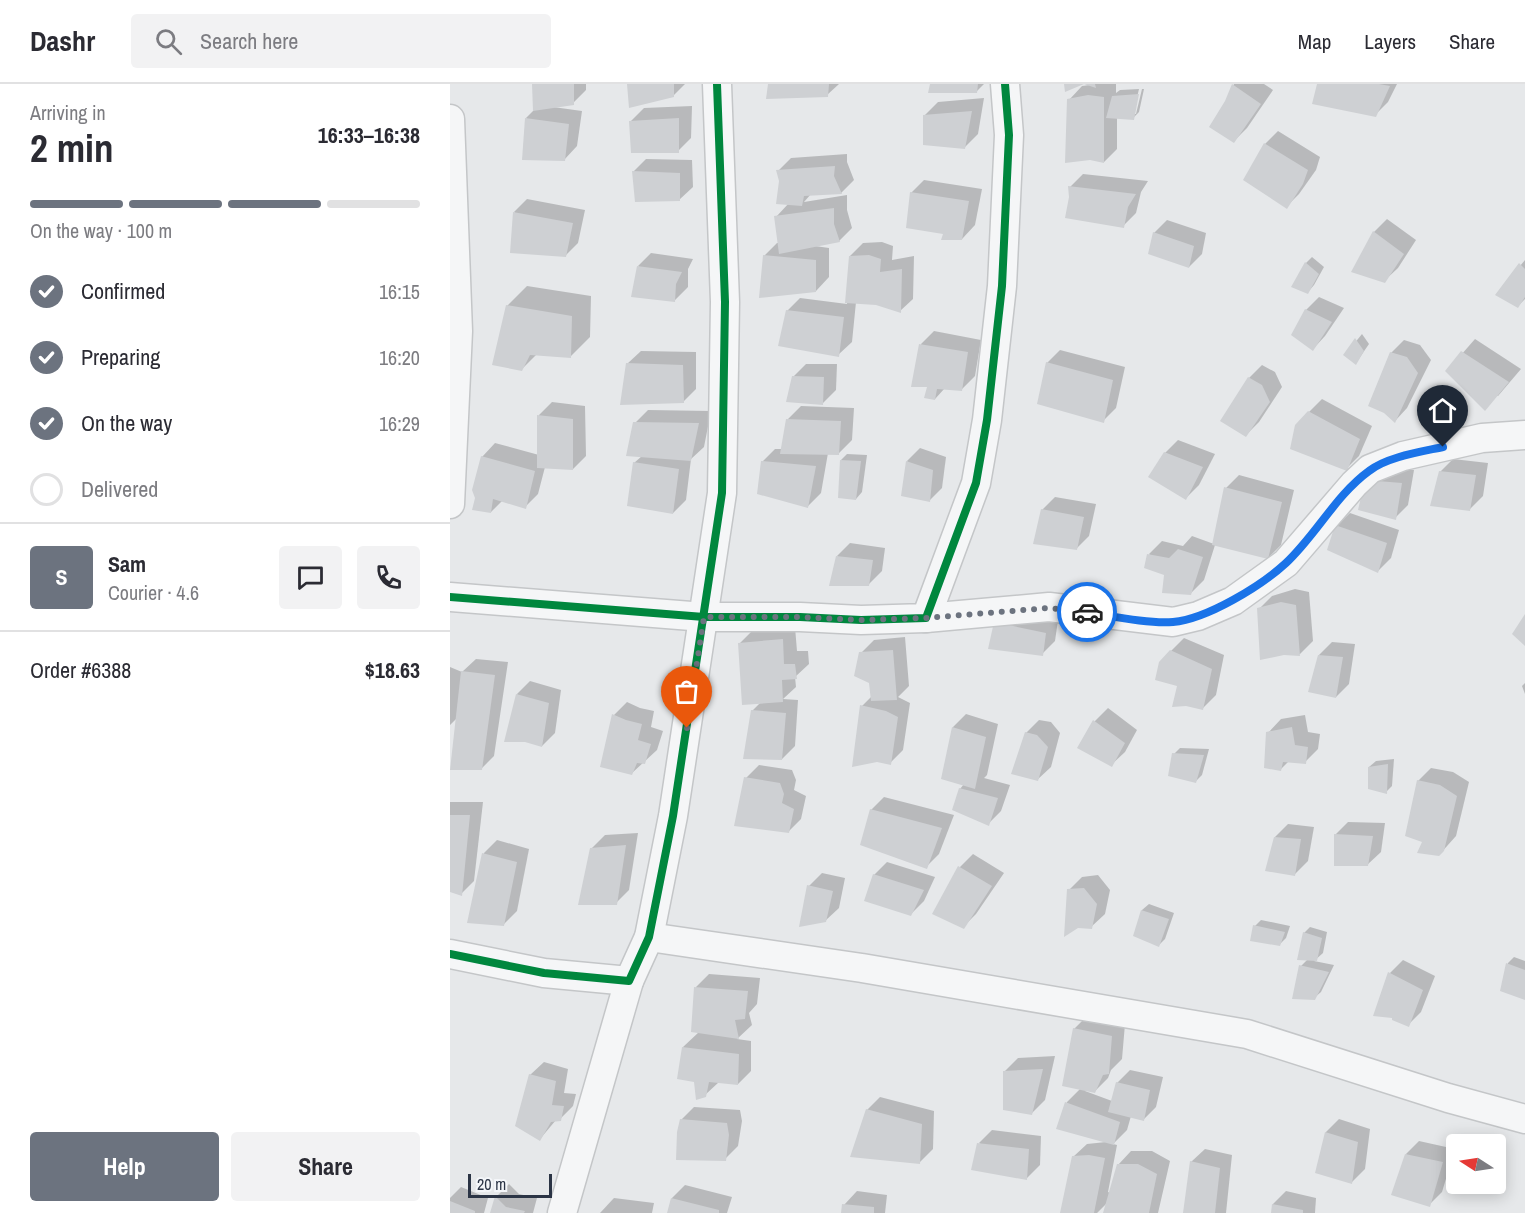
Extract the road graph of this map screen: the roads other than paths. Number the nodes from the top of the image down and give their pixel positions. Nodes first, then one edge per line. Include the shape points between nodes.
1 (717, 84) edge
2 (1005, 84) edge
3 (450, 119) edge
4 (1525, 435) edge
5 (450, 504) edge
6 (450, 597) edge
7 (704, 617) junction
8 (926, 618) junction
9 (649, 938) junction
10 (450, 954) edge
11 (629, 981) junction
12 (1525, 1119) edge
13 (562, 1213) edge

1 - 7 street via 725,302 722,493
2 - 8 street via 1009,135 1002,286 987,420 976,483
3 - 5 street via 458,332
4 - 8 street via 1482,438 1403,456 1370,470 1286,563 1233,601 1198,616 1173,622 1049,608
6 - 7 street
7 - 8 street
7 - 9 street via 673,816
9 - 11 street
9 - 12 street via 862,968 1247,1034
10 - 11 street via 544,973
11 - 13 street

